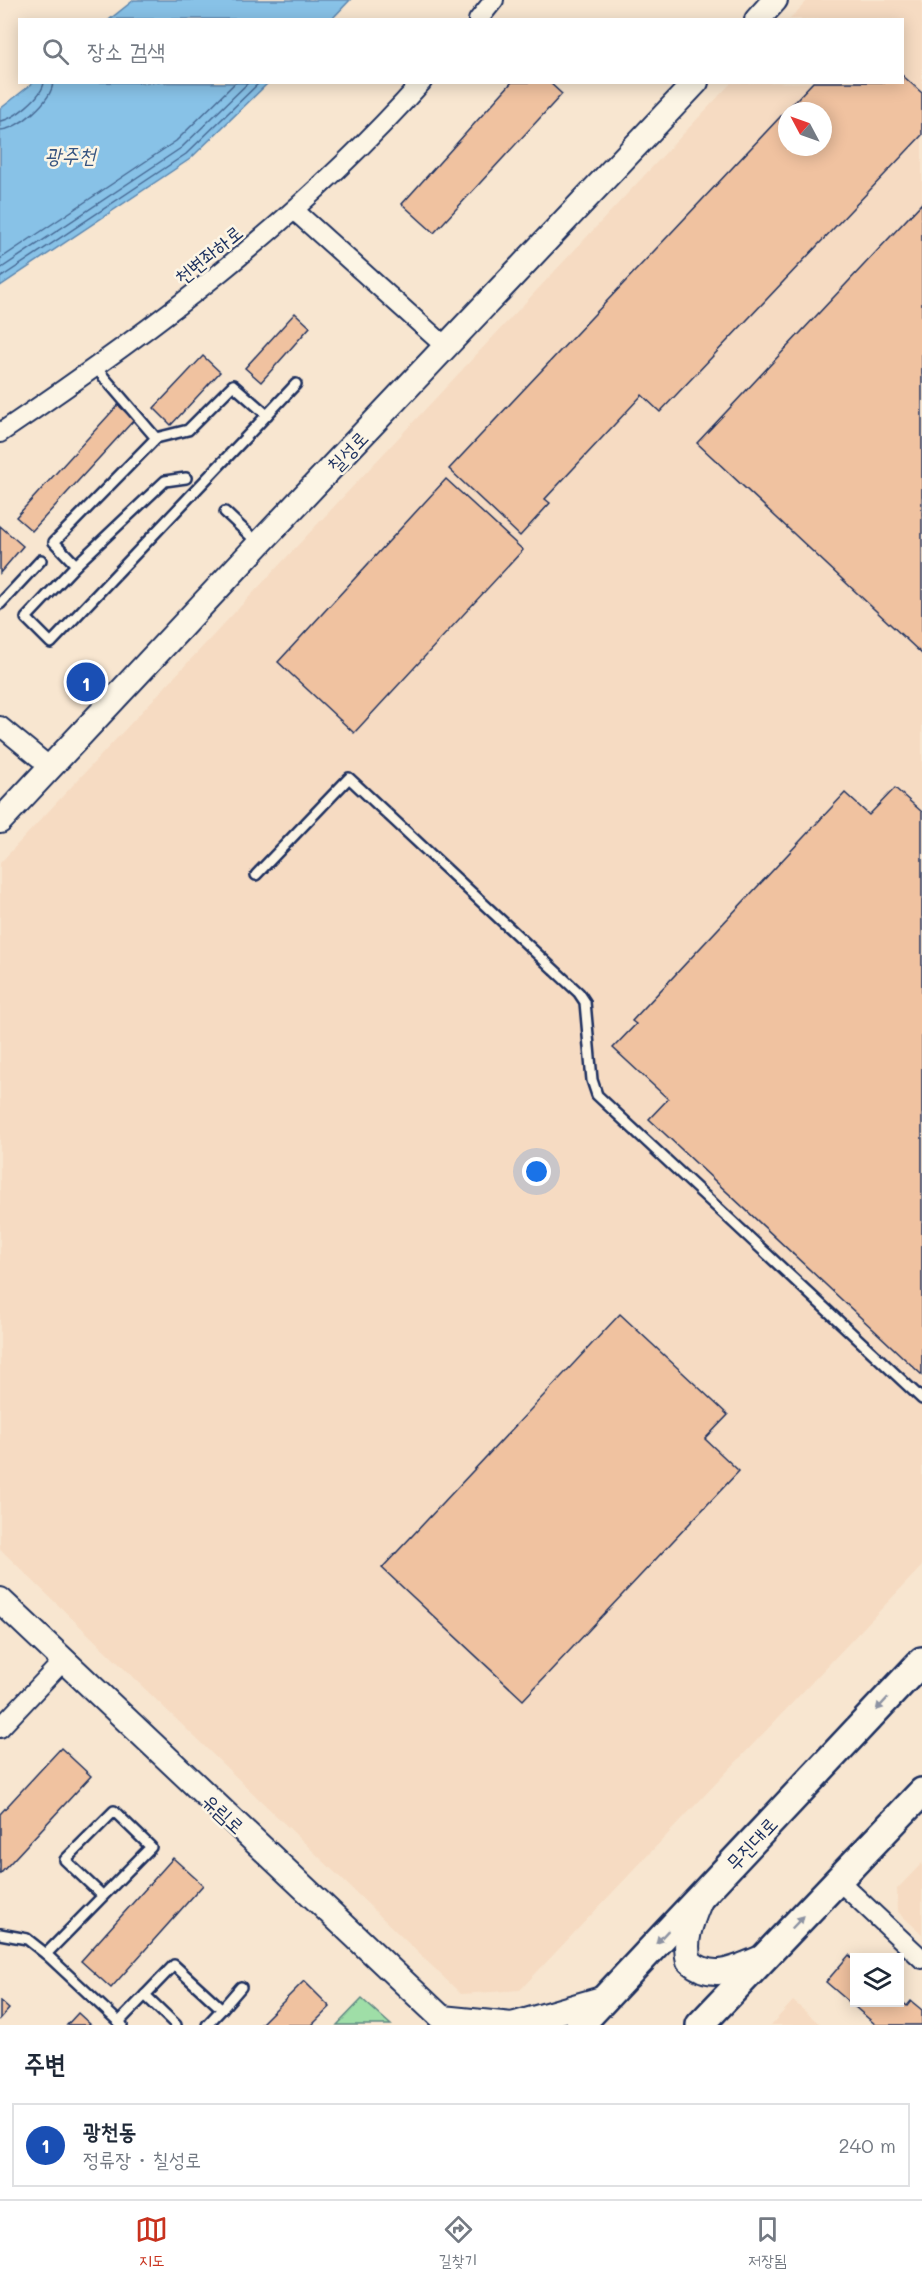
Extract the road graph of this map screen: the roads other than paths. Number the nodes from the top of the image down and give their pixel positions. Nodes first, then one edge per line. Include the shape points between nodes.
1 (494, 0) edge
2 (775, 0) edge
3 (479, 18) edge
4 (759, 18) edge
5 (420, 84) edge
6 (694, 84) edge
7 (295, 211) junction
8 (446, 347) junction
9 (96, 369) junction
10 (296, 384) dead end
11 (267, 415) junction
12 (0, 434) edge
13 (156, 438) junction
14 (186, 478) dead end
15 (225, 512) dead end
16 (259, 544) junction
17 (40, 560) dead end
18 (76, 565) junction
19 (0, 604) edge
20 (0, 726) edge
21 (50, 767) junction
22 (0, 821) edge
23 (256, 875) dead end
24 (922, 1399) edge
25 (0, 1600) edge
26 (63, 1661) junction
27 (922, 1661) edge
28 (0, 1728) edge
29 (922, 1792) edge
30 (838, 1880) junction
31 (702, 1895) junction
32 (103, 1896) junction
33 (0, 1934) edge
34 (46, 1954) junction
35 (764, 1957) junction
36 (922, 1959) edge
37 (241, 1988) dead end
38 (145, 1995) junction
39 (605, 1998) junction
40 (222, 2009) junction
41 (445, 2023) edge
42 (121, 2024) edge
43 (176, 2025) edge
44 (207, 2025) edge
45 (580, 2025) edge
46 (700, 2025) edge

1 - 3 street
2 - 4 street
5 - 7 street, 천변좌하로
6 - 8 street, 칠성로
7 - 8 street
7 - 9 street, 천변좌하로
8 - 16 street, 칠성로
9 - 12 street, 천변좌하로
9 - 13 lane
10 - 11 lane
11 - 13 lane via 233,385 188,430
11 - 18 lane via 51,643 26,618
13 - 18 lane via 54,542
14 - 18 lane via 165,481
15 - 16 lane
16 - 21 street, 칠성로
17 - 19 lane
20 - 21 street
21 - 22 street, 칠성로
23 - 24 lane via 349,778 579,993 585,1002 592,1080 597,1095
25 - 26 street, 유림로
26 - 28 street
26 - 41 street, 유림로
27 -> 31 main road, 무진대로
29 - 30 main road
35 -> 30 main road
30 - 36 street
31 - 35 street via 687,1931 689,1961 706,1972 725,1972
31 -> 39 main road, 무진대로
32 - 32 lane via 151,1847 114,1811 65,1860
32 - 34 lane
33 - 34 lane via 27,1939
34 - 42 lane
35 - 46 main road
37 - 40 lane
38 - 40 lane via 174,1965
38 - 42 lane
38 - 43 lane
39 - 41 street via 512,2025
39 - 45 main road, 무진대로
40 - 44 lane

